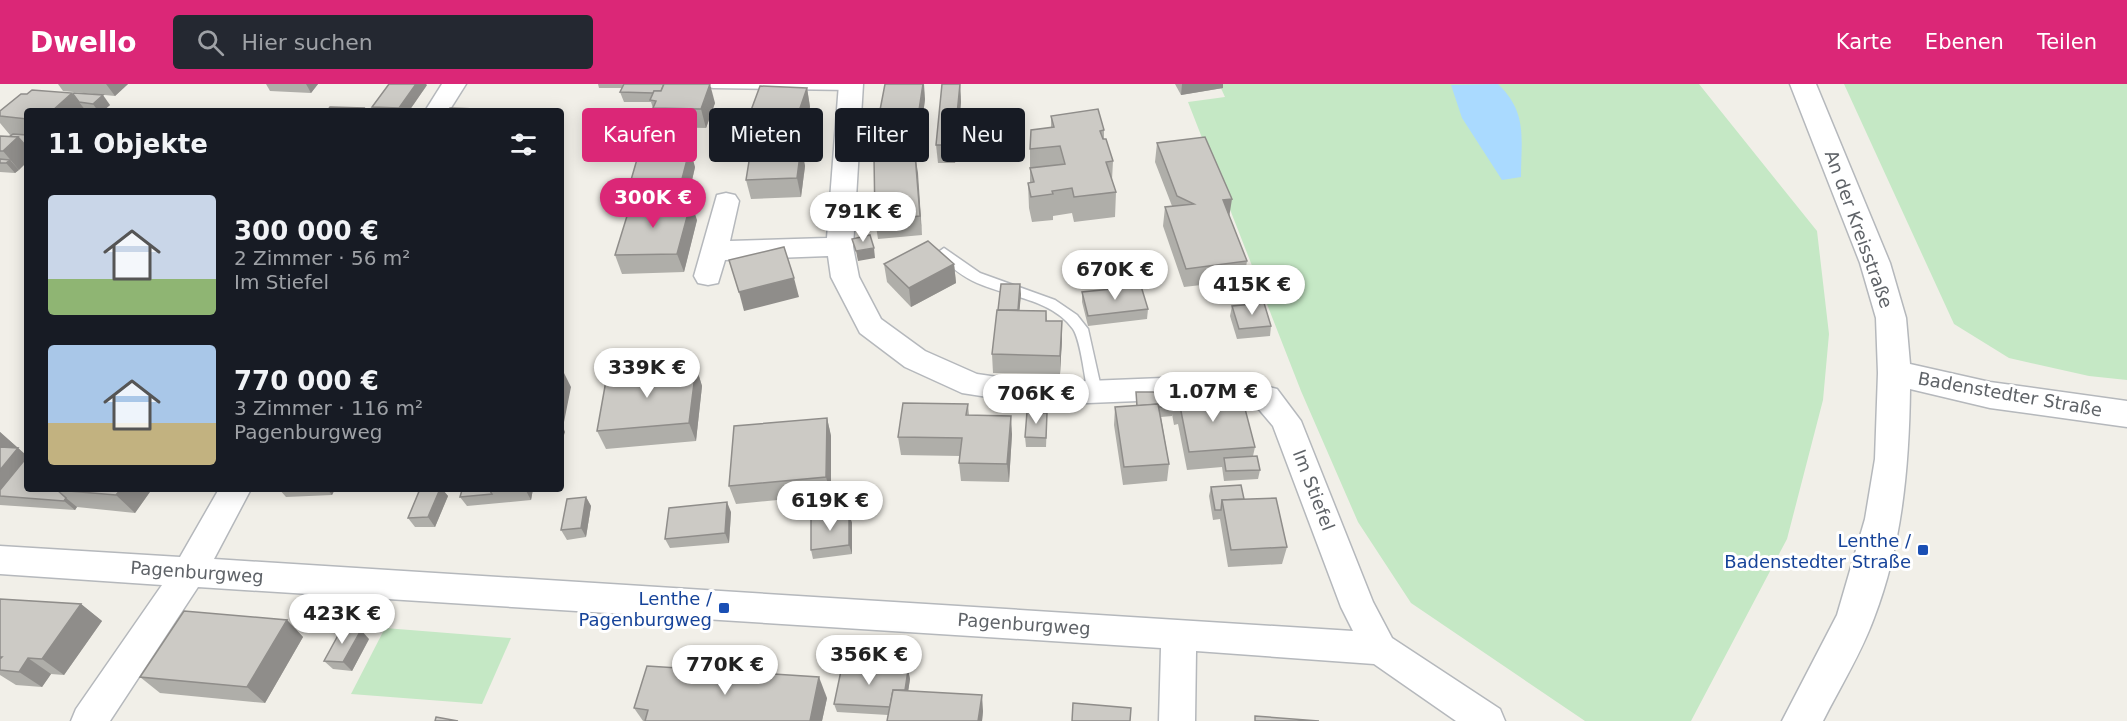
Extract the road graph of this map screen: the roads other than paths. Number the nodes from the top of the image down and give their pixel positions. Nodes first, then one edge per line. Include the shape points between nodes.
1 (454, 84) edge
2 (1803, 84) edge
3 (713, 85) edge
4 (851, 85) edge
5 (439, 108) edge
6 (726, 201) dead end
7 (840, 247) junction
8 (944, 254) edge
9 (1894, 373) junction
10 (1095, 392) junction
11 (2127, 414) edge
12 (233, 492) edge
13 (0, 560) edge
14 (190, 572) junction
15 (1179, 634) junction
16 (1380, 649) junction
17 (89, 721) edge
18 (1177, 721) edge
19 (1487, 721) edge
20 (1802, 721) edge

1 - 5 street
2 - 9 street, An der Kreisstraße via 1875,262 1891,318
3 - 4 lane
4 - 7 street, Im Stiefel
6 - 7 street via 711,264
7 - 10 street, Im Stiefel via 845,277 870,326 915,359 972,386 1038,394
8 - 10 lane via 975,276 1043,299 1075,320 1081,328
9 - 11 street, Badenstedter Straße via 1990,395
9 - 20 street, An der Kreisstraße via 1892,459 1883,519 1855,618
10 - 16 street, Im Stiefel via 1188,388 1237,390 1266,397 1286,421 1358,607
12 - 14 street
13 - 14 street, Pagenburgweg
14 - 15 street, Pagenburgweg
14 - 17 street
15 - 16 street, Pagenburgweg
15 - 18 street
16 - 19 street, Pagenburgweg

